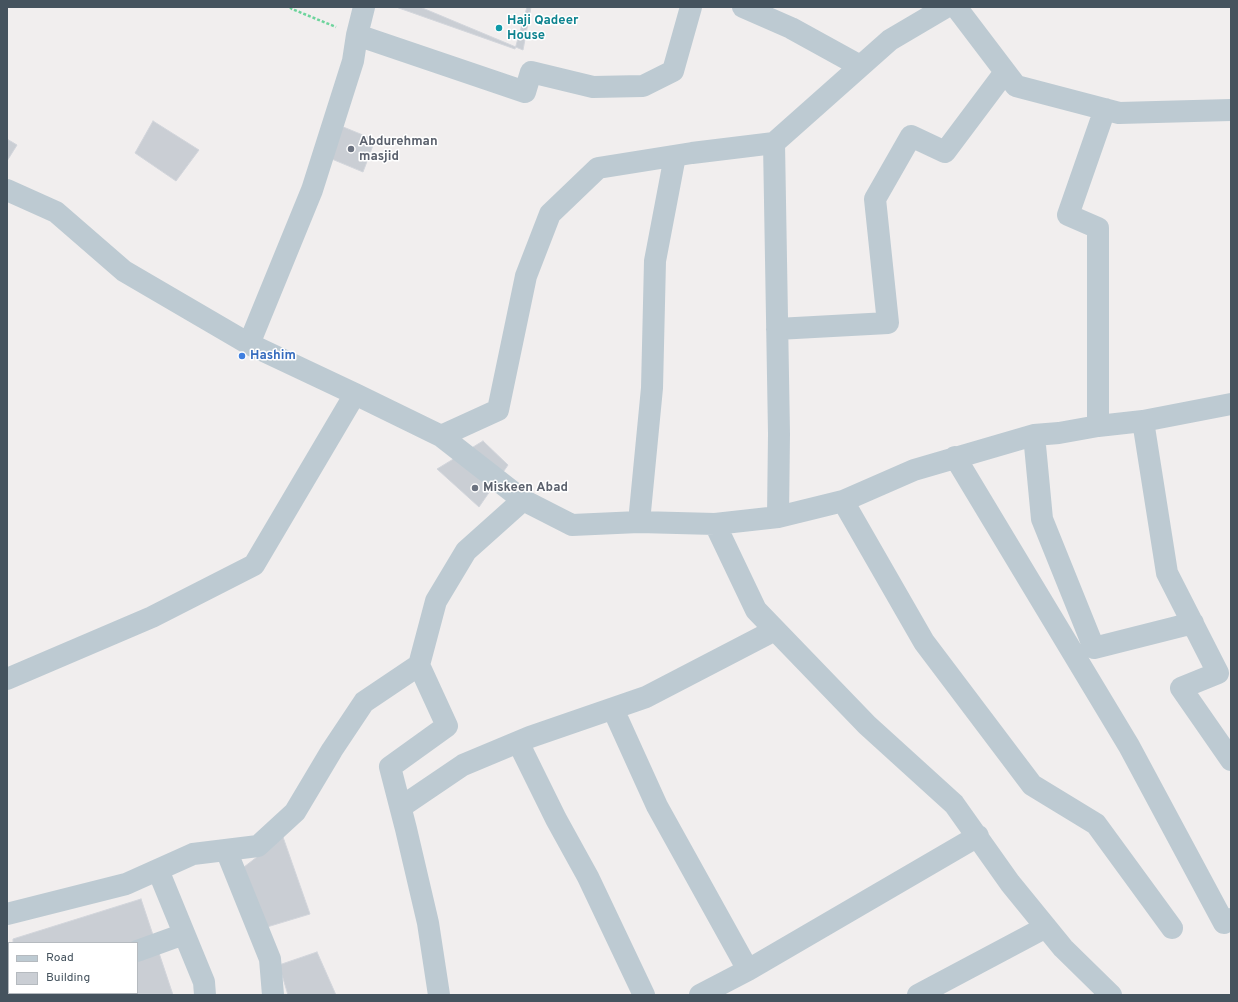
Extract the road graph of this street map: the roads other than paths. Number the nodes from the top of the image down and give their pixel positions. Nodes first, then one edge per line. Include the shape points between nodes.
1 (364, 7) edge
2 (691, 7) edge
3 (743, 7) edge
4 (946, 7) edge
5 (956, 7) edge
6 (357, 35) junction
7 (860, 66) junction
8 (1005, 72) junction
9 (1105, 110) junction
10 (1231, 110) edge
11 (774, 143) junction
12 (675, 156) junction
13 (7, 190) edge
14 (777, 329) junction
15 (249, 344) junction
16 (355, 394) junction
17 (1231, 404) edge
18 (1143, 421) junction
19 (1098, 426) junction
20 (1034, 435) junction
21 (441, 436) junction
22 (954, 457) junction
23 (523, 500) junction
24 (843, 501) junction
25 (778, 517) junction
26 (639, 522) junction
27 (715, 524) junction
28 (1193, 623) junction
29 (775, 630) junction
30 (419, 665) junction
31 (7, 679) edge
32 (613, 708) junction
33 (518, 742) junction
34 (1231, 760) edge
35 (401, 807) junction
36 (978, 836) junction
37 (226, 850) junction
38 (158, 870) junction
39 (7, 914) edge
40 (1231, 918) edge
41 (1046, 927) junction
42 (1172, 928) dead end
43 (184, 934) junction
44 (138, 951) edge
45 (748, 970) junction
46 (204, 995) edge
47 (274, 995) edge
48 (439, 995) edge
49 (644, 995) edge
50 (700, 995) edge
51 (918, 995) edge
52 (1110, 995) edge

1 - 6 street
2 - 6 street via 673,71 643,86 593,87 531,72 525,92
3 - 7 street via 791,28
4 - 7 street via 890,40
5 - 8 street
6 - 15 street via 353,61 312,190
7 - 11 street
8 - 9 street via 1016,86
8 - 14 street via 945,152 911,136 875,199 888,323
9 - 10 street via 1119,113
9 - 19 street via 1068,215 1098,228
11 - 12 street
11 - 14 street
12 - 21 street via 598,168 550,214 526,276 498,410
12 - 26 street via 655,261 652,388
13 - 15 street via 56,212 124,271
14 - 25 street
15 - 16 street
16 - 21 street
16 - 31 street via 254,565 152,617
17 - 18 street
18 - 19 street
18 - 28 street via 1168,573
19 - 20 street
20 - 22 street
20 - 28 street via 1042,519 1094,648
21 - 23 street
22 - 24 street via 914,470
22 - 40 street via 1129,746 1224,923
23 - 26 street via 572,525
23 - 30 street via 466,551 436,601
24 - 25 street
24 - 42 street via 924,642 1032,785 1096,824
25 - 27 street
26 - 27 street
27 - 29 street via 756,610
28 - 34 street via 1218,672 1181,688
29 - 32 street via 646,697
29 - 36 street via 867,725 954,804
30 - 35 street via 447,726 390,767
30 - 37 street via 364,702 295,812 258,846
32 - 33 street
32 - 45 street via 657,806
33 - 35 street via 463,764
33 - 49 street via 588,877
35 - 48 street via 428,923
36 - 41 street via 1010,883
36 - 45 street
37 - 38 street via 193,854
37 - 47 street via 270,959
38 - 39 street via 126,884
38 - 43 street
41 - 51 street
41 - 52 street via 1063,948
43 - 44 street
43 - 46 street via 204,982
45 - 50 street

